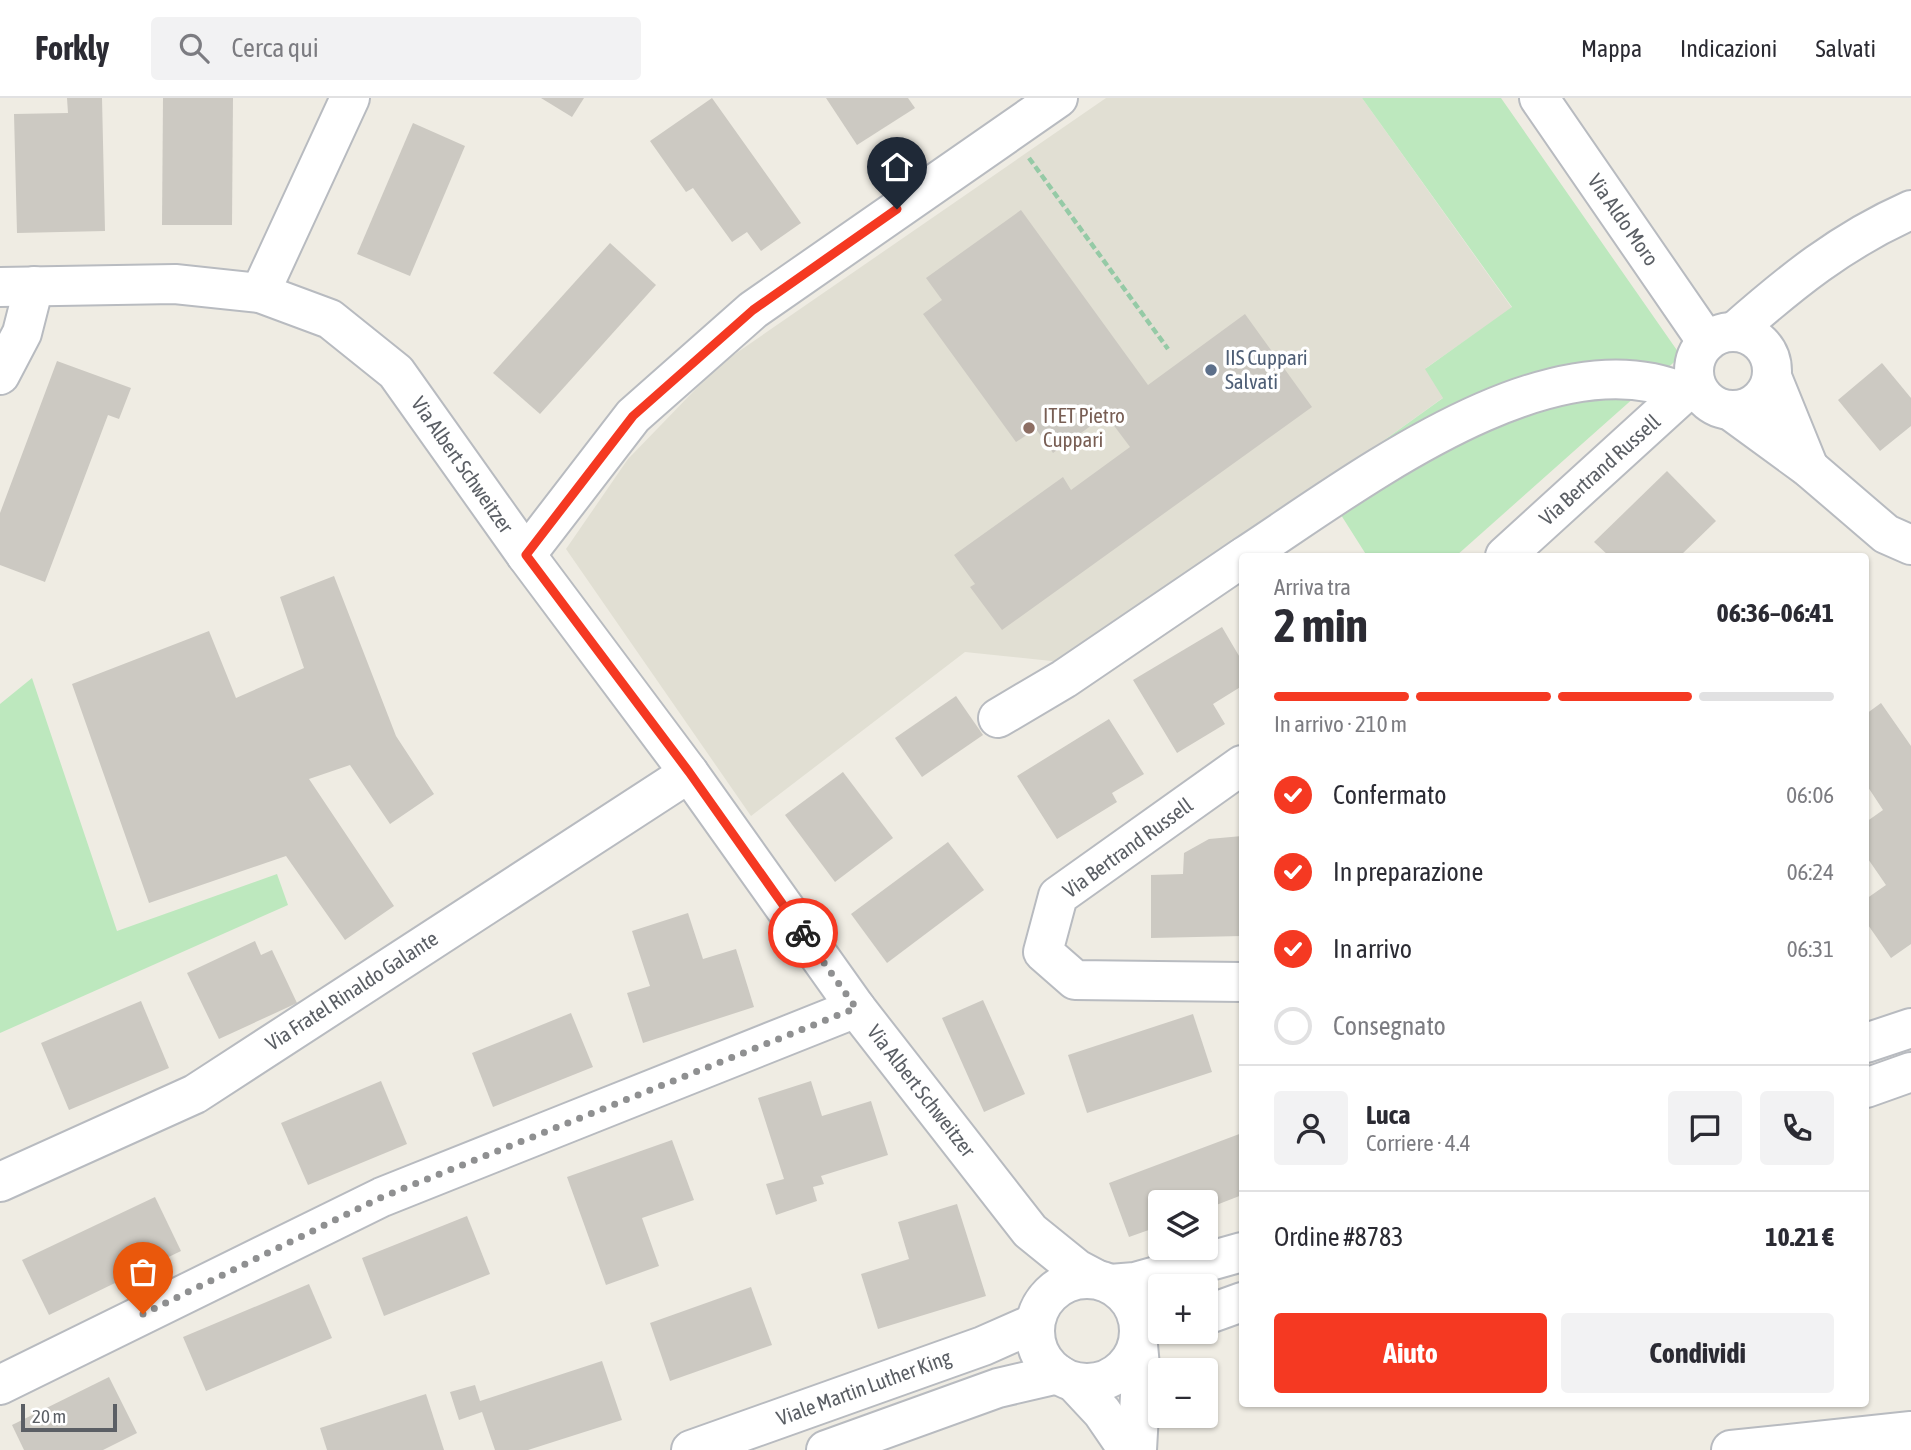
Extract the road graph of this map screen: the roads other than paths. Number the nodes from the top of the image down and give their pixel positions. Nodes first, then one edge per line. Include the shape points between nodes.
1 (350, 98) edge
2 (1058, 98) edge
3 (1539, 98) edge
4 (1911, 209) edge
5 (1800, 274) junction
6 (17, 286) edge
7 (260, 293) junction
8 (1721, 337) junction
9 (1771, 366) junction
10 (0, 375) edge
11 (1690, 388) junction
12 (1731, 411) junction
13 (1809, 468) junction
14 (1911, 545) edge
15 (1250, 553) edge
16 (1508, 553) edge
17 (526, 555) junction
18 (1239, 560) edge
19 (998, 718) dead end
20 (1239, 767) edge
21 (689, 772) junction
22 (1239, 982) edge
23 (856, 1008) junction
24 (1911, 1028) edge
25 (1869, 1042) edge
26 (1911, 1072) edge
27 (1869, 1087) edge
28 (0, 1182) edge
29 (1030, 1231) junction
30 (1239, 1253) edge
31 (1103, 1281) junction
32 (1239, 1303) edge
33 (1218, 1311) edge
34 (1038, 1315) junction
35 (1146, 1338) edge
36 (1066, 1378) junction
37 (0, 1385) edge
38 (1911, 1430) edge
39 (691, 1450) edge
40 (825, 1450) edge
41 (1128, 1450) edge
42 (1137, 1450) edge
43 (1731, 1450) edge

1 - 7 street
2 - 17 street via 753,310 633,416
3 - 8 street, Via Aldo Moro
4 - 5 street
5 - 8 street
5 - 9 street
6 - 7 street, Via Albert Schweitzer via 175,284
6 - 10 street via 22,333
7 - 17 street, Via Albert Schweitzer via 330,319 396,372
8 - 9 street, Via Aldo Moro via 1755,339
8 - 11 street via 1695,361
9 - 12 street via 1769,388 1754,405
9 - 13 street, Via Aldo Moro
11 - 12 street, Via Aldo Moro
11 - 15 street via 1615,379 1522,397 1455,424
11 - 16 street, Via Bertrand Russell
12 - 13 street, Via Aldo Moro
13 - 14 street, Via Aldo Moro via 1886,534
17 - 21 street, Via Albert Schweitzer
18 - 19 street via 1065,679
20 - 22 street, Via Bertrand Russell via 1058,896 1043,952 1075,980
21 - 23 street, Via Albert Schweitzer
21 - 28 street, Via Fratel Rinaldo Galante via 195,1094
23 - 29 street, Via Albert Schweitzer
23 - 37 street via 382,1197
24 - 25 street
26 - 27 street
29 - 31 street, Via Albert Schweitzer via 1077,1269
29 - 34 street, Via Albert Schweitzer via 1044,1280
30 - 31 street, Viale Martin Luther King via 1135,1282
31 - 34 street, Viale Martin Luther King via 1079,1279 1063,1284 1050,1294
31 - 35 street via 1130,1300
32 - 33 street
34 - 36 street via 1039,1352
34 - 39 street, Viale Martin Luther King via 983,1346
35 - 36 street via 1120,1372 1090,1383
35 - 42 street
36 - 40 street via 998,1388
36 - 41 street via 1102,1412
38 - 43 street

